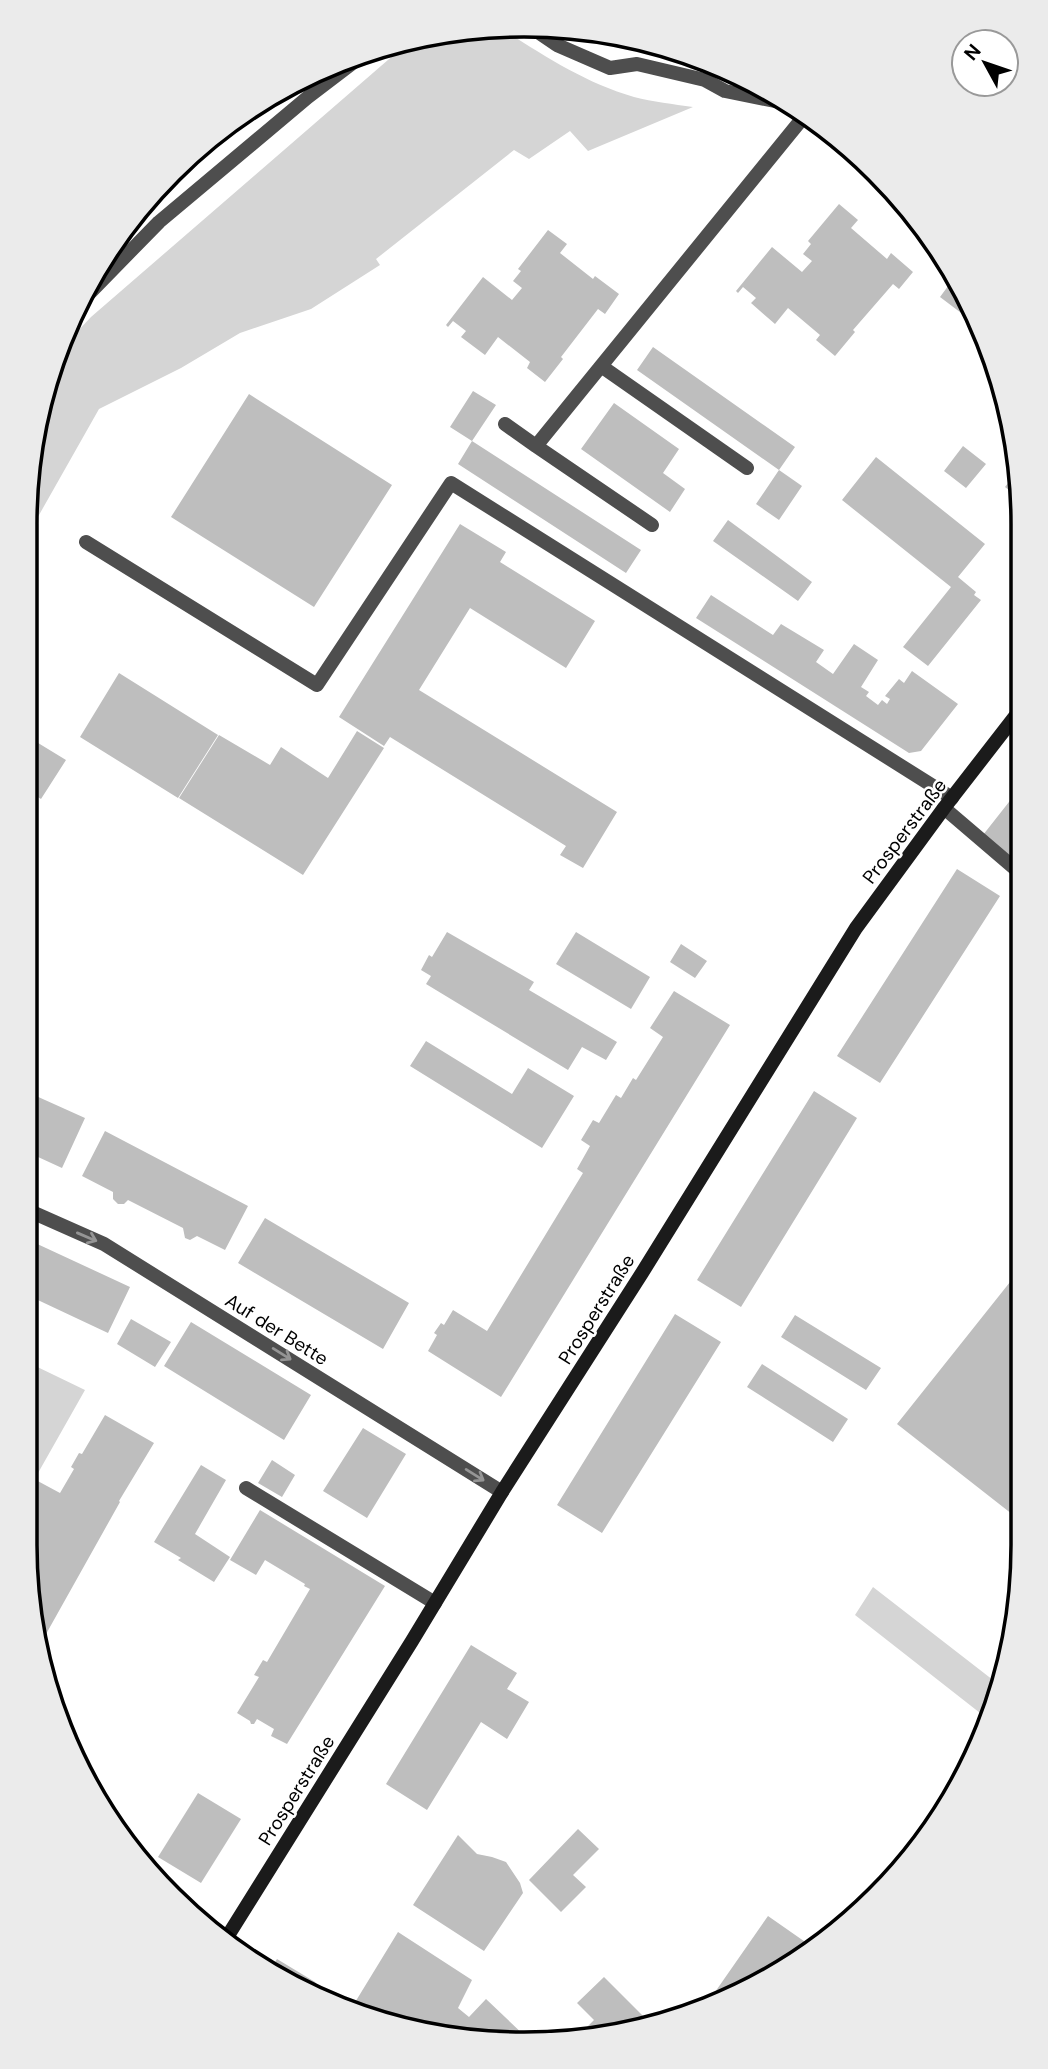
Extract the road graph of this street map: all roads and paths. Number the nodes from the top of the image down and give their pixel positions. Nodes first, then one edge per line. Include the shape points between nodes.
1 (546, 38) edge
2 (338, 74) edge
3 (761, 98) edge
4 (799, 122) edge
5 (102, 281) edge
6 (601, 366) junction
7 (505, 424) dead end
8 (536, 446) junction
9 (747, 468) dead end
10 (652, 525) dead end
11 (86, 542) dead end
12 (1011, 722) edge
13 (948, 803) junction
14 (1011, 864) edge
15 (37, 1214) edge
16 (246, 1488) dead end
17 (502, 1492) junction
18 (435, 1603) junction
19 (229, 1934) edge

1 - 3 street via 610,68 637,64
2 - 5 street via 159,222
4 - 6 street
6 - 8 street
6 - 9 street
7 - 8 street
8 - 10 street
11 - 13 street via 317,685 451,483
12 - 13 main road, Prosperstraße
13 - 14 street
13 - 17 main road, Prosperstraße via 856,928
15 -> 17 street, Auf der Bette via 104,1244
16 - 18 street
17 - 18 main road, Prosperstraße
18 - 19 main road, Prosperstraße

